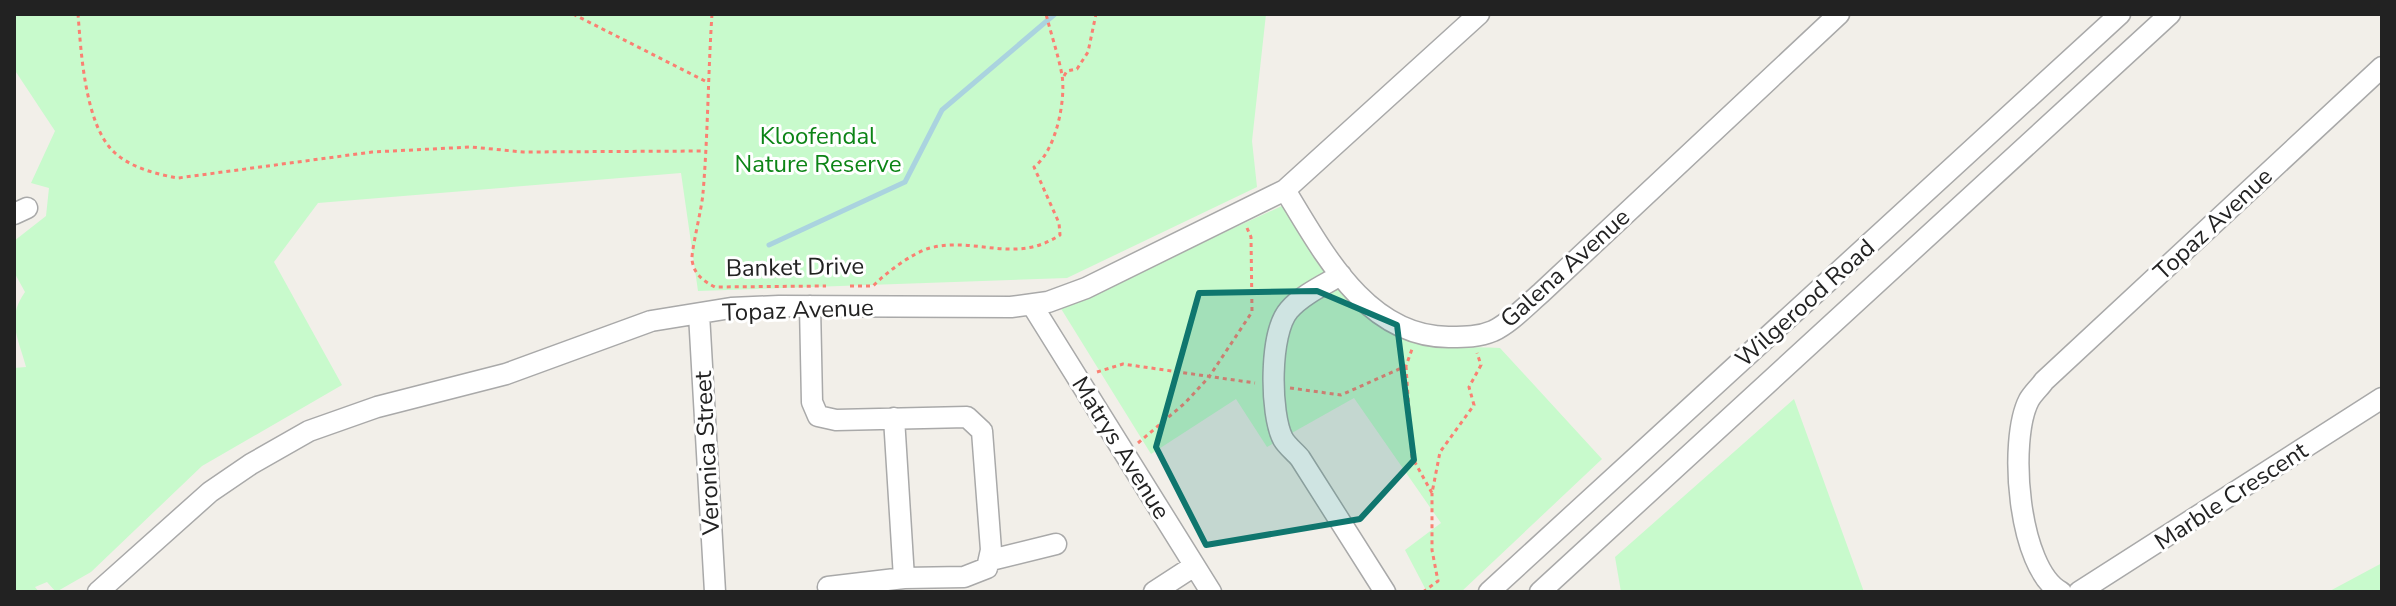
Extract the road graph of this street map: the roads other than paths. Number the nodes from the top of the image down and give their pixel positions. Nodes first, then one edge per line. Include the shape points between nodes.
1 (1479, 14) edge
2 (1839, 14) edge
3 (2120, 14) edge
4 (2170, 14) edge
5 (2382, 67) edge
6 (1285, 190) junction
7 (1341, 275) junction
8 (1032, 305) junction
9 (810, 306) junction
10 (699, 314) junction
11 (2382, 398) edge
12 (894, 418) junction
13 (1056, 544) dead end
14 (991, 560) junction
15 (1194, 566) junction
16 (904, 578) junction
17 (828, 587) dead end
18 (98, 592) edge
19 (715, 592) edge
20 (1154, 592) edge
21 (1211, 592) edge
22 (1385, 592) edge
23 (1489, 592) edge
24 (1540, 592) edge
25 (2061, 592) edge
26 (2079, 592) edge

1 - 6 street, Topaz Avenue
2 - 7 street, Galena Avenue via 1541,293 1494,330 1471,337 1418,335 1390,323
3 - 23 street, Wilgerood Road
4 - 24 street, Wilgerood Road
5 - 25 street, Topaz Avenue via 2044,381 2029,401 2020,437 2019,481 2033,552 2046,580
6 - 7 street, Galena Avenue
6 - 8 street, Topaz Avenue via 1086,288
7 - 22 street via 1288,311 1273,353 1274,386 1283,439
8 - 9 street, Topaz Avenue
8 - 15 street, Matrys Avenue
9 - 10 street, Topaz Avenue
9 - 12 street via 815,412 826,420
10 - 18 street, Topaz Avenue via 651,321 506,374 377,407 309,431 210,492
10 - 19 street, Veronica Street
11 - 26 street, Marble Crescent
12 - 14 street via 967,417 978,424
12 - 16 street
13 - 14 street
14 - 16 street via 987,568 964,577
15 - 20 street
15 - 21 street, Matrys Avenue
16 - 17 street

